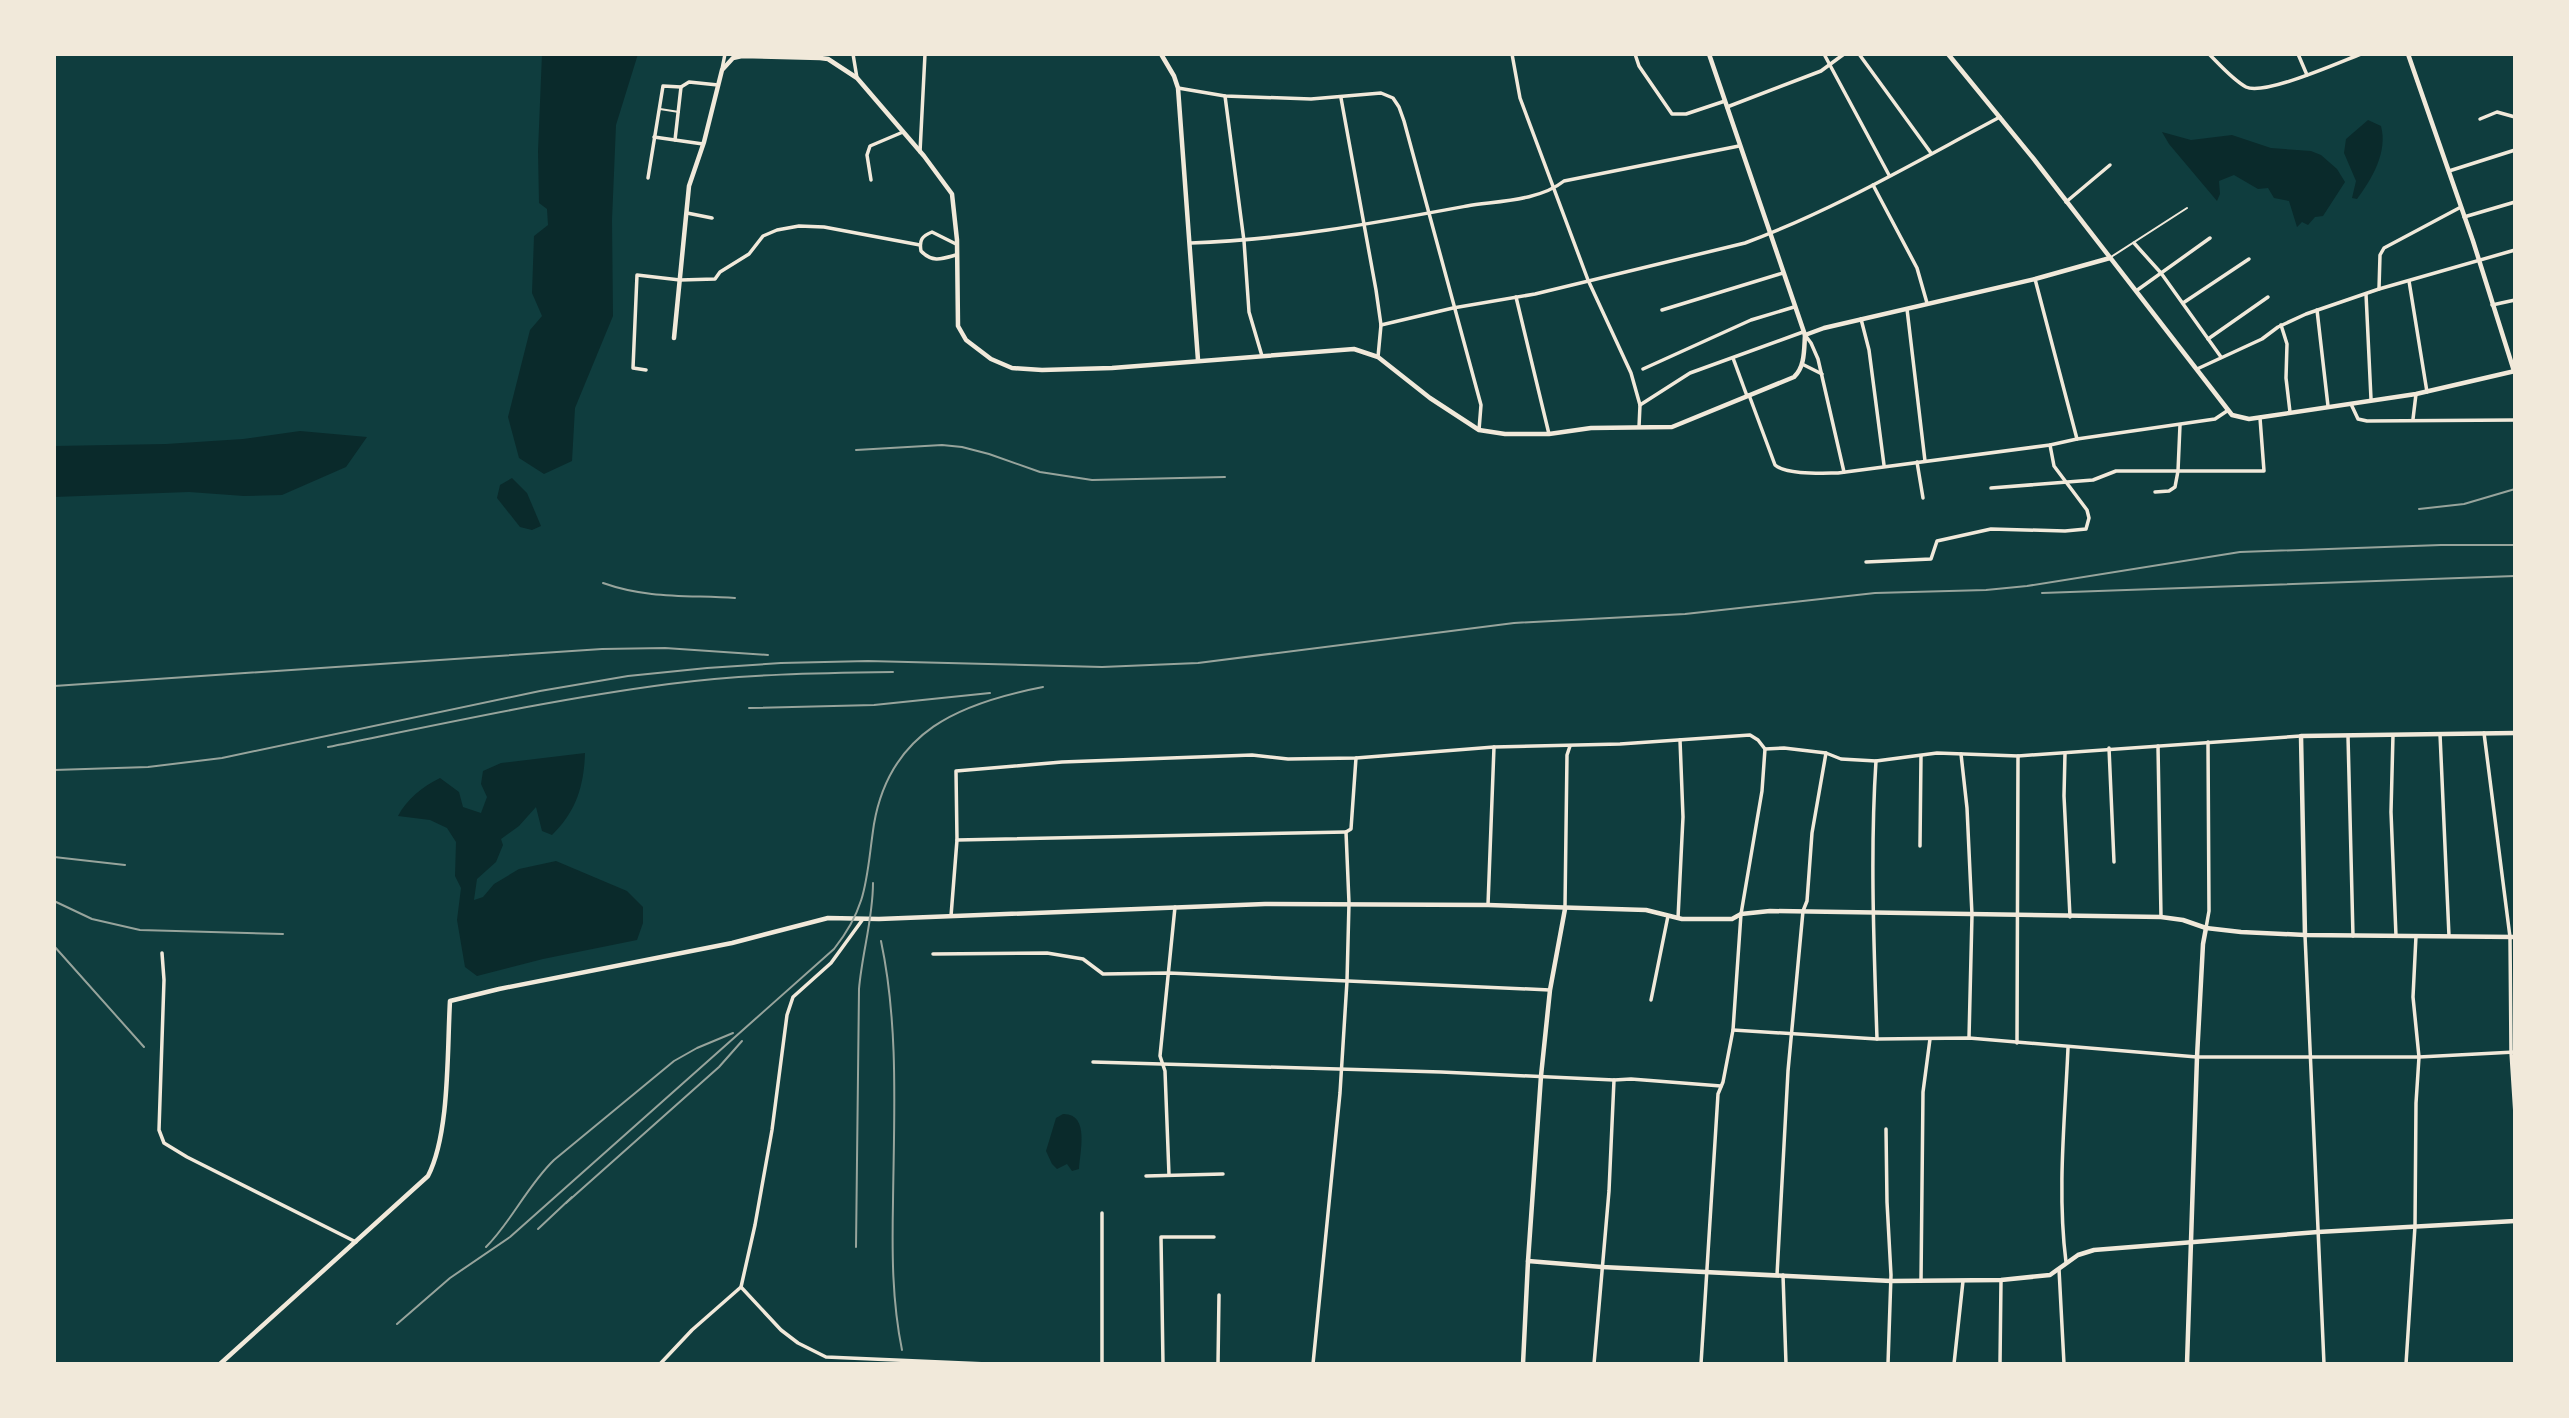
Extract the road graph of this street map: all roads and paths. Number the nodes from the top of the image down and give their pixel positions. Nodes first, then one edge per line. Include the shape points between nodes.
1 (725, 54) edge
2 (853, 54) edge
3 (925, 54) edge
4 (1161, 54) edge
5 (1512, 54) edge
6 (1636, 54) edge
7 (1709, 54) edge
8 (1824, 54) edge
9 (1844, 54) edge
10 (1859, 54) edge
11 (1948, 54) edge
12 (2209, 54) edge
13 (2298, 54) edge
14 (2361, 54) edge
15 (2408, 54) edge
16 (1828, 65) junction
17 (722, 69) junction
18 (2306, 75) junction
19 (857, 78) junction
20 (718, 85) junction
21 (681, 87) junction
22 (1178, 88) junction
23 (1225, 96) junction
24 (1341, 98) junction
25 (1726, 104) junction
26 (659, 109) junction
27 (679, 112) junction
28 (2000, 117) junction
29 (2515, 117) edge
30 (2480, 119) dead end
31 (903, 132) junction
32 (654, 137) junction
33 (675, 140) junction
34 (703, 144) junction
35 (1739, 146) junction
36 (2515, 150) edge
37 (920, 152) junction
38 (1931, 153) junction
39 (2110, 165) dead end
40 (2449, 171) junction
41 (1889, 175) junction
42 (648, 178) dead end
43 (872, 180) dead end
44 (1873, 185) junction
45 (1554, 189) junction
46 (2066, 202) junction
47 (2515, 202) edge
48 (2188, 208) dead end
49 (2461, 208) junction
50 (687, 213) junction
51 (1429, 213) junction
52 (2464, 217) junction
53 (712, 218) dead end
54 (1363, 225) junction
55 (1770, 234) junction
56 (2210, 237) dead end
57 (1244, 241) junction
58 (1191, 243) junction
59 (2134, 243) junction
60 (956, 244) junction
61 (920, 245) junction
62 (2515, 250) edge
63 (956, 255) junction
64 (2110, 258) junction
65 (2249, 259) dead end
66 (2480, 261) junction
67 (1783, 273) junction
68 (2161, 273) junction
69 (2035, 279) junction
70 (680, 280) junction
71 (1588, 281) junction
72 (2409, 281) junction
73 (2379, 289) junction
74 (2136, 291) junction
75 (2366, 293) junction
76 (1516, 297) junction
77 (2268, 297) dead end
78 (2515, 300) edge
79 (2183, 303) junction
80 (1927, 304) junction
81 (2493, 305) junction
82 (1794, 307) junction
83 (1453, 308) junction
84 (1907, 309) junction
85 (1662, 310) dead end
86 (2317, 310) junction
87 (1861, 319) junction
88 (1381, 326) junction
89 (2281, 326) junction
90 (1804, 333) junction
91 (674, 338) dead end
92 (2208, 339) junction
93 (1262, 356) junction
94 (1378, 357) junction
95 (2221, 357) junction
96 (1733, 358) junction
97 (1198, 360) junction
98 (1802, 364) junction
99 (1643, 369) dead end
100 (646, 370) dead end
101 (2196, 370) junction
102 (2514, 373) edge
103 (1822, 374) junction
104 (2427, 392) junction
105 (2416, 394) junction
106 (1748, 396) junction
107 (2371, 399) junction
108 (2351, 402) junction
109 (1640, 405) junction
110 (2328, 405) junction
111 (2227, 411) junction
112 (2290, 412) junction
113 (2260, 418) junction
114 (2413, 420) junction
115 (2515, 420) edge
116 (2180, 425) junction
117 (1639, 429) junction
118 (1479, 430) junction
119 (1549, 434) junction
120 (2077, 439) junction
121 (2050, 445) junction
122 (1917, 461) junction
123 (1925, 461) junction
124 (1884, 465) junction
125 (2178, 471) junction
126 (1844, 472) junction
127 (2066, 482) junction
128 (1991, 488) dead end
129 (2155, 492) dead end
130 (1923, 498) dead end
131 (1866, 562) dead end
132 (2484, 733) junction
133 (2514, 733) edge
134 (2440, 734) junction
135 (2393, 735) junction
136 (2301, 736) junction
137 (2348, 736) junction
138 (1680, 740) junction
139 (2208, 742) junction
140 (1570, 746) junction
141 (1494, 747) junction
142 (2158, 747) junction
143 (2109, 748) junction
144 (1765, 749) junction
145 (1826, 753) junction
146 (2065, 753) junction
147 (1961, 754) junction
148 (1922, 756) junction
149 (2018, 756) junction
150 (1356, 758) junction
151 (1876, 761) junction
152 (1346, 832) junction
153 (957, 840) junction
154 (1920, 846) dead end
155 (2114, 862) dead end
156 (1349, 903) junction
157 (1488, 905) junction
158 (1175, 907) junction
159 (1565, 908) junction
160 (1803, 911) junction
161 (1874, 913) junction
162 (1741, 914) junction
163 (1972, 915) junction
164 (951, 916) junction
165 (1668, 916) junction
166 (2019, 916) junction
167 (2070, 917) junction
168 (2161, 917) junction
169 (1678, 918) junction
170 (863, 919) junction
171 (2207, 928) junction
172 (2305, 935) junction
173 (2353, 936) junction
174 (2396, 936) junction
175 (2416, 936) junction
176 (2449, 936) junction
177 (2513, 937) edge
178 (162, 953) dead end
179 (933, 954) dead end
180 (1168, 973) junction
181 (1347, 981) junction
182 (1550, 990) junction
183 (1651, 1000) dead end
184 (1732, 1030) junction
185 (1792, 1034) junction
186 (1969, 1038) junction
187 (1877, 1039) junction
188 (1930, 1039) junction
189 (2017, 1043) junction
190 (2068, 1048) junction
191 (2513, 1052) edge
192 (2197, 1057) junction
193 (2310, 1057) junction
194 (2419, 1057) junction
195 (1093, 1062) dead end
196 (1163, 1063) junction
197 (1342, 1069) junction
198 (1541, 1076) junction
199 (1614, 1080) junction
200 (1721, 1086) junction
201 (2515, 1114) edge
202 (1886, 1129) dead end
203 (1223, 1174) dead end
204 (1169, 1175) junction
205 (1146, 1176) dead end
206 (1102, 1213) dead end
207 (2515, 1221) edge
208 (2415, 1226) junction
209 (2318, 1232) junction
210 (1214, 1237) dead end
211 (2190, 1241) junction
212 (356, 1242) junction
213 (1528, 1261) junction
214 (2066, 1262) junction
215 (1602, 1267) junction
216 (2059, 1269) junction
217 (1706, 1272) junction
218 (1780, 1275) junction
219 (2001, 1280) junction
220 (1891, 1281) junction
221 (1921, 1281) junction
222 (1963, 1281) junction
223 (741, 1287) junction
224 (1219, 1295) dead end
225 (220, 1364) edge
226 (660, 1364) edge
227 (987, 1364) edge
228 (1102, 1364) edge
229 (1163, 1364) edge
230 (1218, 1364) edge
231 (1313, 1364) edge
232 (1523, 1364) edge
233 (1594, 1364) edge
234 (1701, 1364) edge
235 (1786, 1364) edge
236 (1888, 1364) edge
237 (1954, 1364) edge
238 (2000, 1364) edge
239 (2064, 1364) edge
240 (2187, 1364) edge
241 (2324, 1364) edge
242 (2406, 1364) edge

1 - 17 street
2 - 19 street
3 - 37 street
4 - 22 street
5 - 45 street via 1520,98
6 - 25 street via 1639,66 1672,114
7 - 25 street
8 - 16 street
9 - 16 street
10 - 38 street
11 - 28 street
12 - 18 street via 2249,89
13 - 18 street
14 - 18 street
15 - 40 street
16 - 25 street
16 - 41 street
17 - 19 street via 742,56 820,58
17 - 20 street
19 - 31 street
20 - 21 street via 689,82
20 - 34 street
21 - 26 street via 663,86
21 - 27 street
22 - 23 street
22 - 58 street
23 - 24 street
23 - 57 street
24 - 51 street via 1381,93 1393,98 1404,121
24 - 54 street
25 - 35 street
26 - 27 lane
26 - 32 street
27 - 33 street
28 - 38 street
28 - 46 street
29 - 30 street via 2497,112
31 - 37 street
31 - 43 street via 870,146 867,155
32 - 33 street
32 - 42 street
33 - 34 street
34 - 50 street via 689,186
35 - 45 street via 1564,181
35 - 55 street
36 - 40 street
37 - 60 street via 952,194
38 - 41 street
39 - 46 street
40 - 49 street
41 - 44 street
44 - 55 street
44 - 80 street via 1917,268
45 - 51 street
45 - 71 street
46 - 64 street
47 - 52 street
48 - 59 lane
49 - 52 street
49 - 73 street via 2384,248
50 - 53 street
50 - 70 street
51 - 54 street
51 - 83 street
52 - 66 street
54 - 57 street
54 - 88 street
55 - 67 street
55 - 71 street
56 - 68 street
57 - 58 street
57 - 93 street via 1250,312
58 - 97 street
59 - 64 lane
59 - 68 street
60 - 61 street via 932,232 923,235
60 - 63 street
61 - 63 street via 929,258
61 - 70 street via 824,227 788,228 763,236 750,254 715,279
62 - 66 street
63 - 97 street via 958,326 966,340 991,359 1012,368 1042,370
64 - 69 street
64 - 74 street
65 - 79 street
66 - 72 street
66 - 81 street
67 - 82 street
67 - 85 street
68 - 74 street
68 - 79 street
69 - 80 street
69 - 120 street
70 - 91 street
70 - 100 street via 638,275 633,368
71 - 76 street
71 - 109 street via 1632,373
72 - 73 street
72 - 104 street
73 - 75 street
74 - 101 street
75 - 86 street
75 - 107 street
76 - 83 street
76 - 119 street
77 - 92 street
78 - 81 street
79 - 92 street
80 - 84 street
81 - 102 street
82 - 90 street
82 - 99 street via 1751,320
83 - 88 street
83 - 118 street via 1481,405
84 - 87 street
84 - 123 street
86 - 89 street
86 - 110 street
87 - 90 street
87 - 124 street
88 - 94 street
89 - 95 street
89 - 112 street via 2287,344
90 - 96 street
90 - 98 street
90 - 103 street
92 - 95 street
93 - 94 street via 1354,349
93 - 97 street
94 - 118 street
95 - 101 street
96 - 106 street
96 - 109 street via 1690,373
98 - 103 street
98 - 106 street via 1794,377
101 - 111 street
102 - 104 street
103 - 126 street
104 - 105 street
105 - 107 street
105 - 114 street
106 - 117 street via 1672,427
106 - 126 street via 1779,469
107 - 108 street
108 - 110 street
108 - 114 street via 2358,419
109 - 117 street
110 - 112 street
111 - 113 street via 2239,418
111 - 116 street via 2215,419
112 - 113 street
113 - 125 street via 2264,471
114 - 115 street
116 - 120 street
116 - 125 street
117 - 119 street via 1591,428
118 - 119 street via 1505,435
120 - 121 street
121 - 123 street
121 - 127 street via 2054,466
122 - 123 street
122 - 124 street
122 - 130 street
124 - 126 street
125 - 127 street via 2116,471 2093,480
125 - 129 street via 2175,486
127 - 128 street
127 - 131 street via 2088,510 2086,529 1991,529 1937,541 1931,559
132 - 133 street
132 - 134 street
132 - 177 street
134 - 135 street
134 - 176 street
135 - 137 street
135 - 174 street via 2390,812
136 - 137 street
136 - 139 street
136 - 172 street
137 - 173 street
138 - 140 street
138 - 144 street via 1750,735
138 - 169 street via 1683,817
139 - 142 street
139 - 171 street
140 - 141 street
140 - 159 street
141 - 150 street
141 - 157 street
142 - 143 street
142 - 168 street
143 - 146 street
143 - 155 street
144 - 145 street
144 - 162 street
145 - 151 street via 1841,759
145 - 160 street
146 - 149 street
146 - 167 street
147 - 148 street
147 - 149 street
147 - 163 street
148 - 151 street
148 - 154 street
149 - 166 street
150 - 152 street via 1353,816
150 - 153 street via 1252,755 956,771
151 - 161 street
152 - 153 street
152 - 156 street
153 - 164 street
156 - 157 street
156 - 158 street
156 - 181 street
157 - 159 street
158 - 164 street
158 - 180 street
159 - 165 street via 1646,910
159 - 182 street
160 - 161 street
160 - 162 street
160 - 185 street
161 - 163 street
161 - 187 street
162 - 169 street via 1732,919
162 - 184 street
163 - 166 street
163 - 186 street
164 - 170 street
165 - 169 street
165 - 183 street
166 - 167 street
166 - 189 street
167 - 168 street
168 - 171 street
170 - 212 street via 828,918 732,943 450,1001 442,1132 435,1161 428,1176
170 - 223 street via 831,963 793,997 787,1015 772,1130
171 - 172 street
171 - 192 street
172 - 173 street
172 - 193 street
173 - 174 street
174 - 175 street
175 - 176 street
175 - 194 street via 2413,997
176 - 177 street
177 - 191 street
178 - 212 street via 159,1130 164,1143
179 - 180 street via 1047,953 1086,960 1100,974
180 - 181 street
180 - 196 street
181 - 182 street
181 - 197 street
182 - 198 street
184 - 185 street
184 - 200 street
185 - 187 street
185 - 218 street
186 - 188 street
186 - 189 street
187 - 188 street
188 - 221 street via 1923,1092
189 - 190 street
190 - 192 street
190 - 214 street
191 - 194 street
191 - 201 street
192 - 193 street
192 - 211 street
193 - 194 street
193 - 209 street
194 - 208 street
195 - 196 street
196 - 197 street
196 - 204 street
197 - 198 street
197 - 231 street
198 - 199 street
198 - 213 street
199 - 200 street
199 - 215 street
200 - 217 street
202 - 220 street
203 - 204 street
204 - 205 street
206 - 228 street
207 - 208 street
208 - 209 street
208 - 242 street
209 - 211 street
209 - 241 street
210 - 229 street via 1161,1237
211 - 214 street via 2086,1252
211 - 240 street
212 - 225 street
213 - 215 street
213 - 232 street
214 - 216 street
215 - 217 street
215 - 233 street
216 - 219 street via 2038,1278
216 - 239 street
217 - 218 street
217 - 234 street
218 - 220 street
218 - 235 street
219 - 222 street
219 - 238 street
220 - 221 street
220 - 236 street
221 - 222 street
222 - 237 street
223 - 226 street
223 - 227 street via 798,1343 826,1357
224 - 230 street

